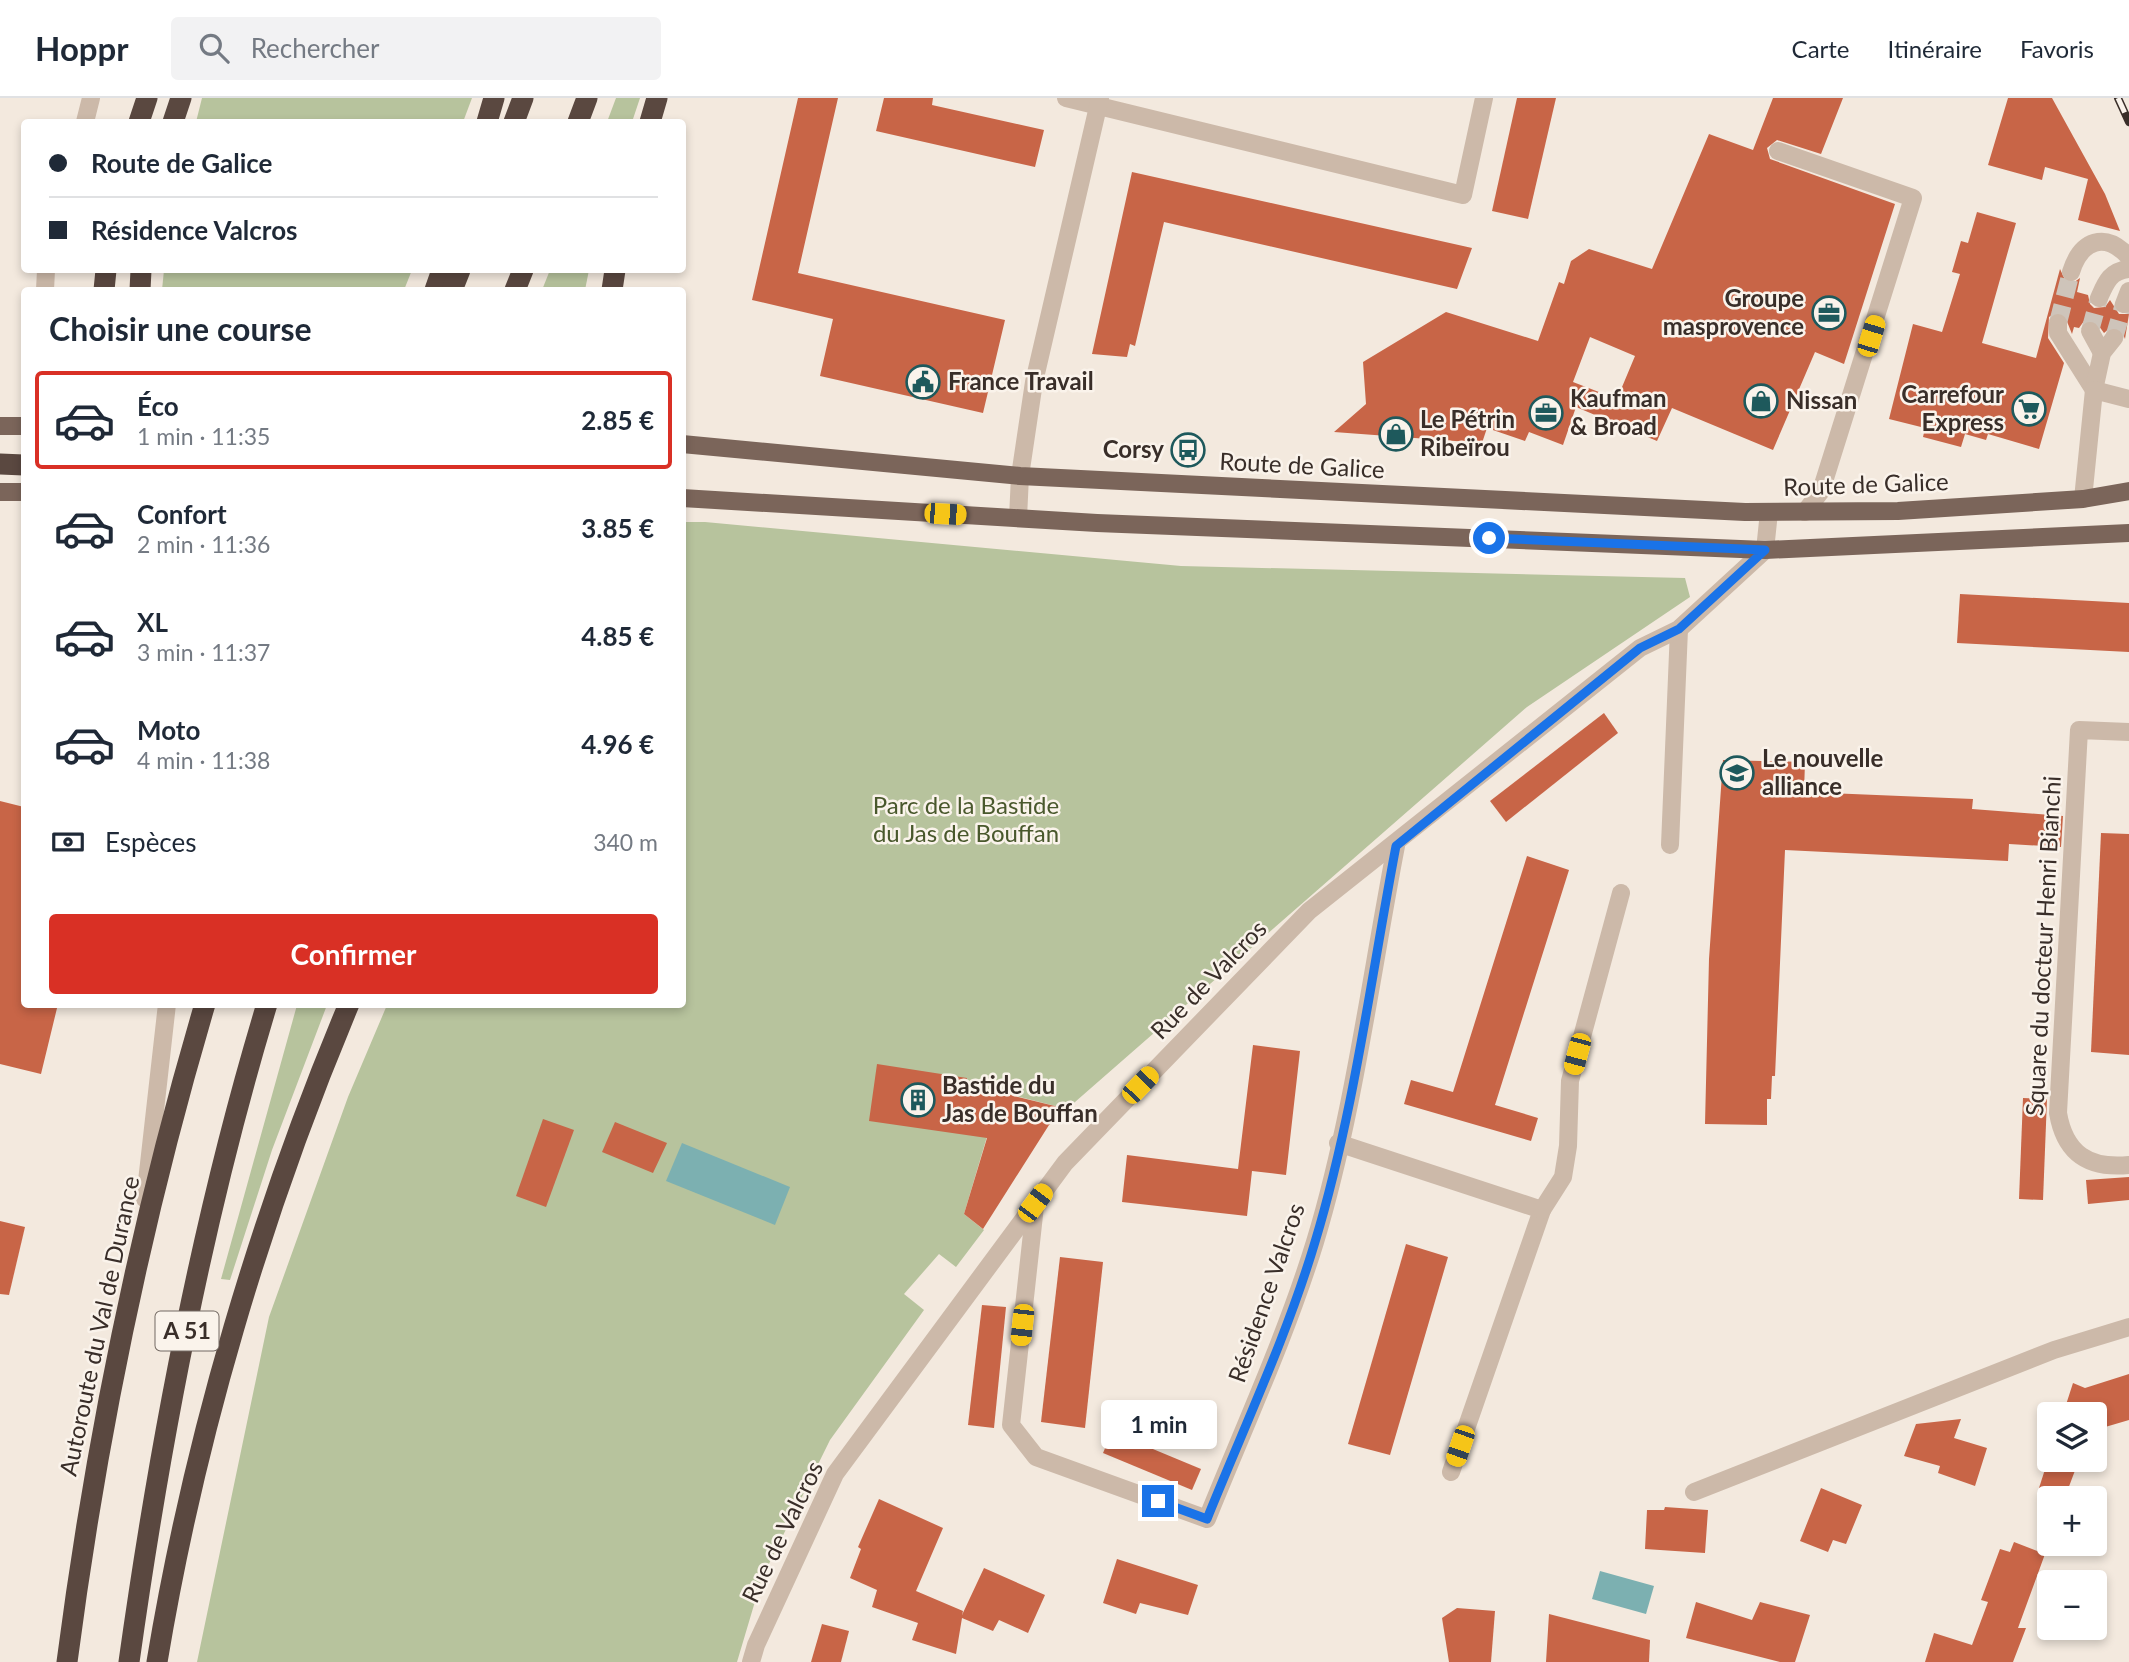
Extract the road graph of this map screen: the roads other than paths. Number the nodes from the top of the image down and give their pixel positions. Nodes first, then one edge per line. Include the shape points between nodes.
1 (91, 98) edge
2 (147, 98) edge
3 (181, 98) edge
4 (494, 98) edge
5 (523, 98) edge
6 (587, 98) edge
7 (657, 98) edge
8 (1066, 98) edge
9 (1484, 98) edge
10 (1099, 103) edge
11 (86, 119) edge
12 (140, 119) edge
13 (174, 119) edge
14 (488, 119) edge
15 (515, 119) edge
16 (579, 119) edge
17 (651, 119) edge
18 (1777, 150) dead end
19 (2129, 257) edge
20 (2129, 269) edge
21 (2071, 272) tunnel mouth
22 (2099, 298) tunnel mouth
23 (2058, 323) tunnel mouth
24 (2090, 331) tunnel mouth
25 (2114, 338) tunnel mouth
26 (2102, 353) junction
27 (2094, 390) junction
28 (2129, 399) edge
29 (0, 426) edge
30 (21, 426) edge
31 (686, 444) edge
32 (0, 464) edge
33 (21, 465) edge
34 (1020, 476) junction
35 (2129, 491) edge
36 (0, 492) edge
37 (21, 492) edge
38 (686, 498) edge
39 (2083, 499) junction
40 (1769, 512) junction
41 (1805, 512) junction
42 (1018, 518) junction
43 (2129, 533) edge
44 (1765, 550) junction
45 (1679, 629) junction
46 (2129, 732) edge
47 (1670, 845) dead end
48 (1396, 846) junction
49 (1621, 894) dead end
50 (167, 1008) edge
51 (204, 1008) edge
52 (266, 1008) edge
53 (347, 1008) edge
54 (1338, 1143) junction
55 (2129, 1165) edge
56 (1035, 1203) junction
57 (1542, 1210) junction
58 (139, 1253) junction
59 (2129, 1327) edge
60 (1451, 1472) dead end
61 (1694, 1492) dead end
62 (68, 1662) edge
63 (129, 1662) edge
64 (157, 1662) edge
65 (751, 1662) edge

1 - 11 street
2 - 12 highway
3 - 13 highway
4 - 14 highway
5 - 15 highway
6 - 16 highway
7 - 17 highway
8 - 10 street
9 - 10 street via 1463,195
10 - 34 street via 1034,382
18 - 41 street via 1913,198 1821,491
19 - 21 street via 2120,248 2087,244
20 - 22 street via 2115,271
23 - 27 street via 2059,333
24 - 26 street
25 - 26 street
26 - 27 street
27 - 28 street
27 - 39 street
29 - 30 main road
31 - 34 main road, Route de Galice
32 - 33 highway
34 - 40 main road, Route de Galice
34 - 42 street
35 - 39 main road, Route de Galice
36 - 37 main road
38 - 42 main road
39 - 41 main road, Route de Galice
40 - 41 main road, Route de Galice
40 - 44 street
42 - 44 main road
43 - 44 main road
44 - 45 street, Rue de Valcros
45 - 47 street
45 - 48 street, Rue de Valcros via 1640,648
46 - 55 street, Square du docteur Henri Bianchi via 2079,730 2058,1113 2061,1133 2075,1151 2103,1168
48 - 54 street, Résidence Valcros
48 - 56 street, Rue de Valcros via 1309,911 1065,1163
49 - 57 street via 1570,1081 1563,1177
50 - 58 street
51 - 58 highway, Autoroute du Val de Durance / A 51
52 - 63 highway, A 51 via 209,1226 151,1516
53 - 64 highway via 288,1163 222,1374 192,1489
54 - 56 street, Résidence Valcros via 1316,1240 1291,1313 1207,1519 1036,1457 1011,1424
54 - 57 street
56 - 65 street, Rue de Valcros via 835,1474
57 - 60 street
58 - 62 highway, Autoroute du Val de Durance / A 51 via 82,1553
59 - 61 street via 2054,1350

